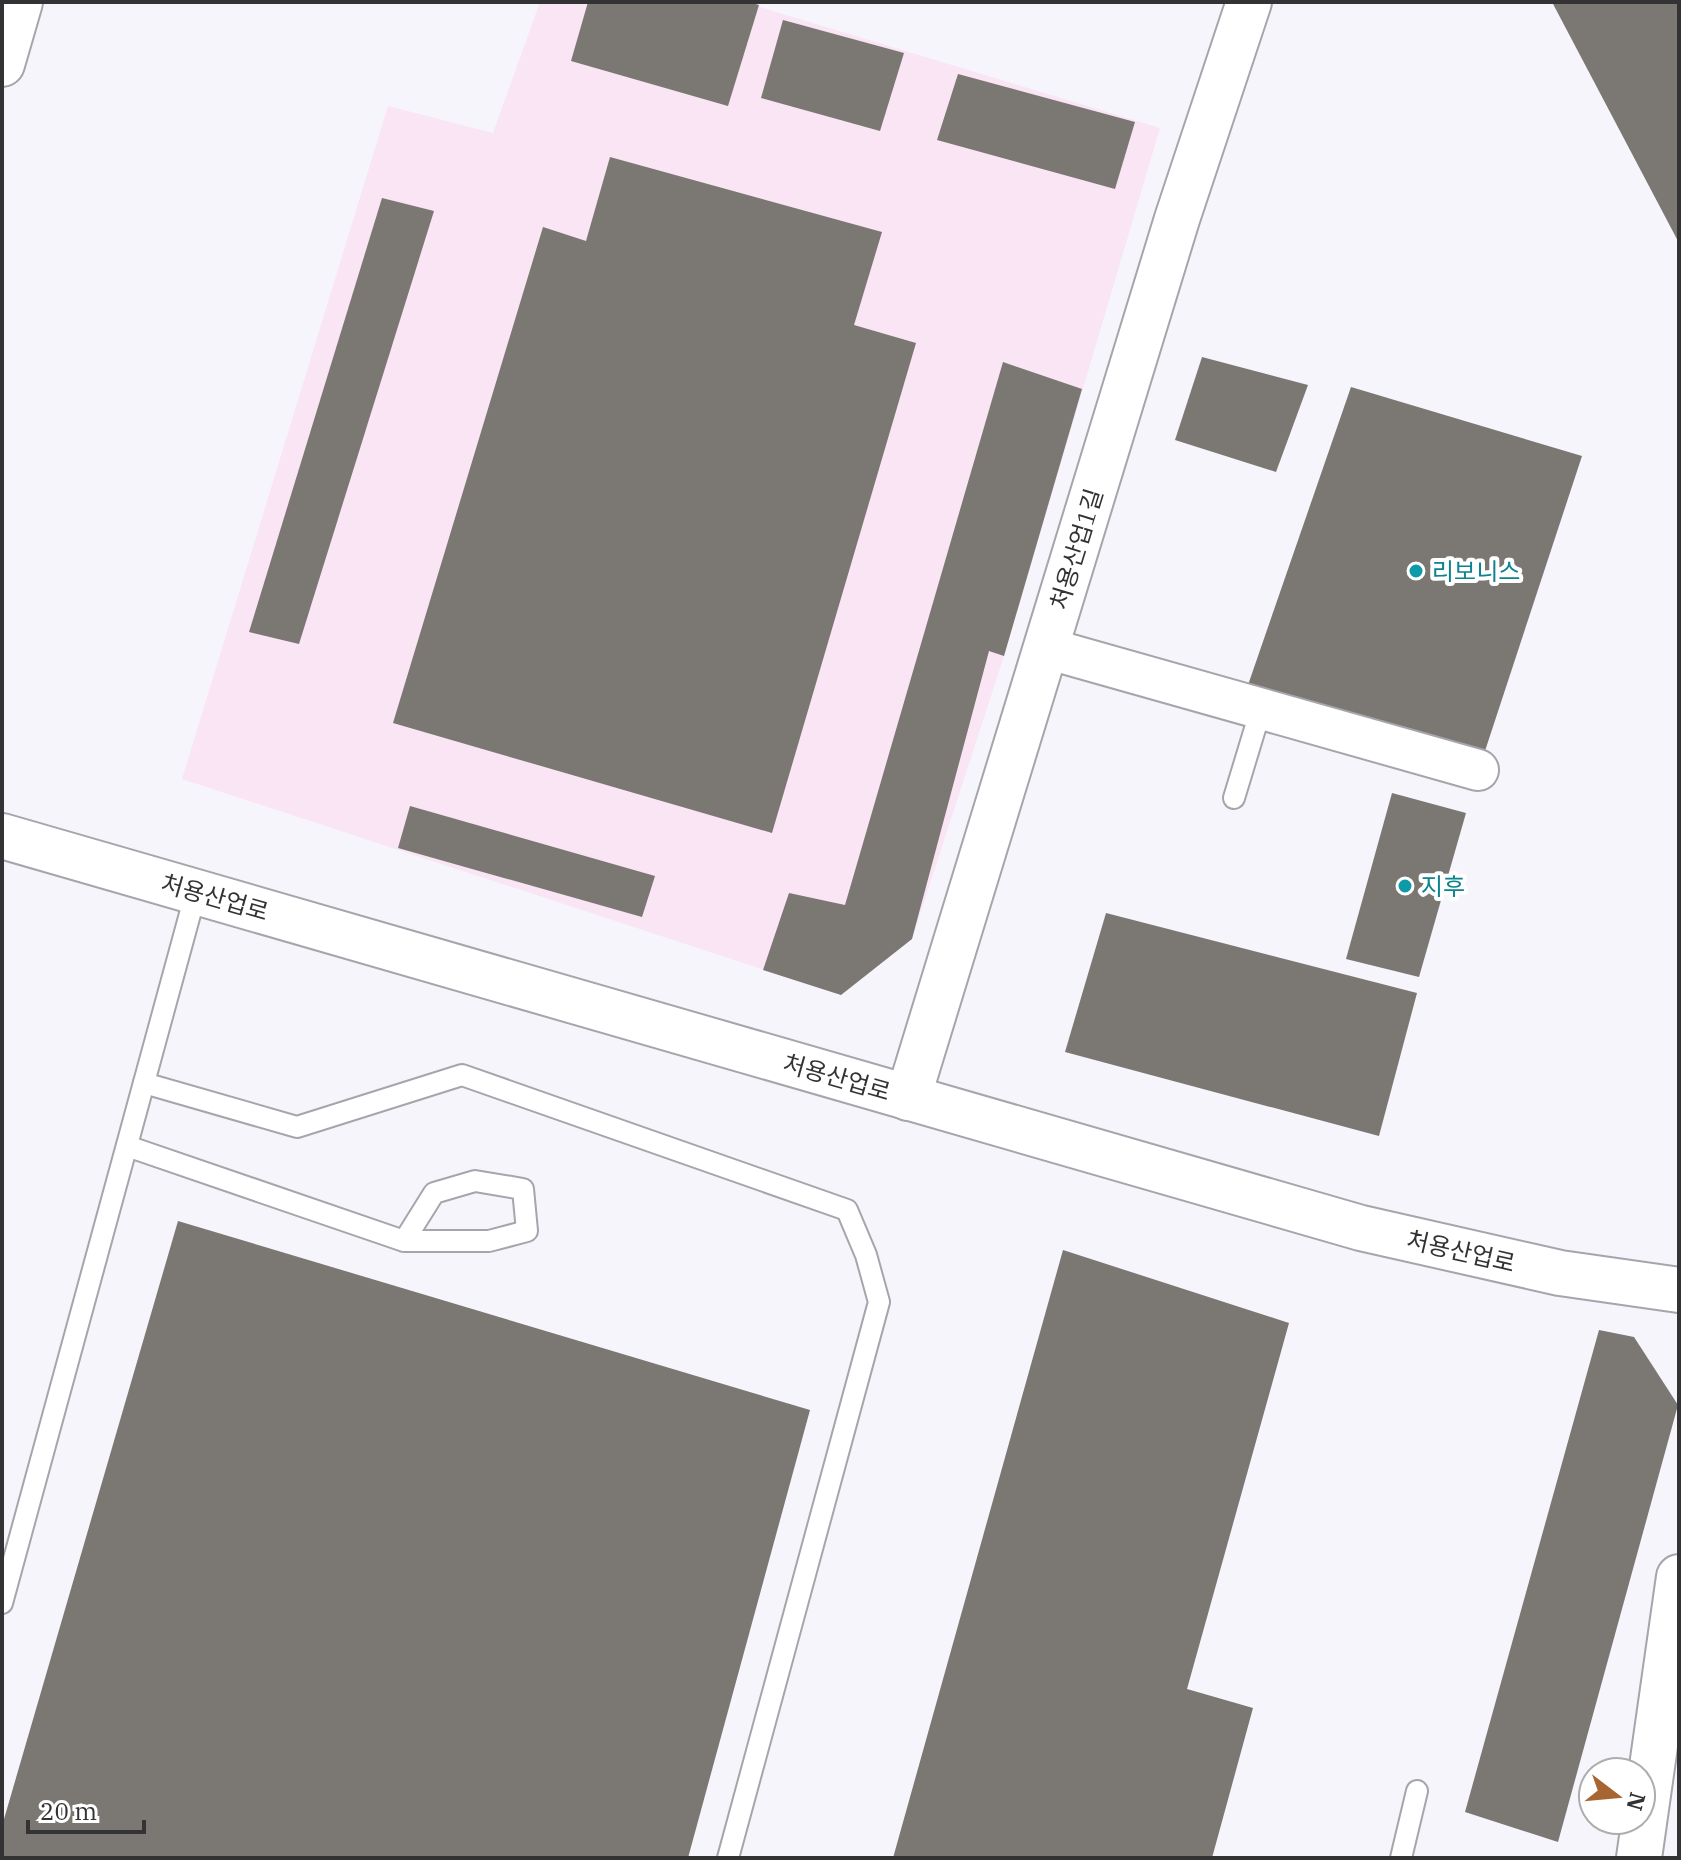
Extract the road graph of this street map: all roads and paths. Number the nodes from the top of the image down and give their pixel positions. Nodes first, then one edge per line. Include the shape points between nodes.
1 (20, 2) edge
2 (1249, 2) edge
3 (2, 64) edge
4 (1046, 648) junction
5 (1261, 709) junction
6 (1478, 770) dead end
7 (1234, 798) dead end
8 (2, 836) edge
9 (196, 892) junction
10 (144, 1083) junction
11 (908, 1098) junction
12 (127, 1146) junction
13 (404, 1241) junction
14 (1679, 1290) edge
15 (1679, 1577) edge
16 (2, 1603) edge
17 (1417, 1791) dead end
18 (728, 1858) edge
19 (1401, 1858) edge
20 (1639, 1858) edge

1 - 3 main road
2 - 4 main road, 처용산업1길
4 - 5 street
4 - 11 main road, 처용산업1길
5 - 6 street
5 - 7 lane
8 - 9 main road, 처용산업로
9 - 10 lane
9 - 11 main road, 처용산업로
10 - 12 lane
10 - 18 lane via 297,1127 462,1075 847,1210 879,1302
11 - 14 main road, 처용산업로 via 1361,1228 1560,1273
12 - 13 lane
12 - 16 lane
13 - 13 lane via 434,1193 475,1181 523,1189 527,1231 489,1241
15 - 20 main road
17 - 19 lane

